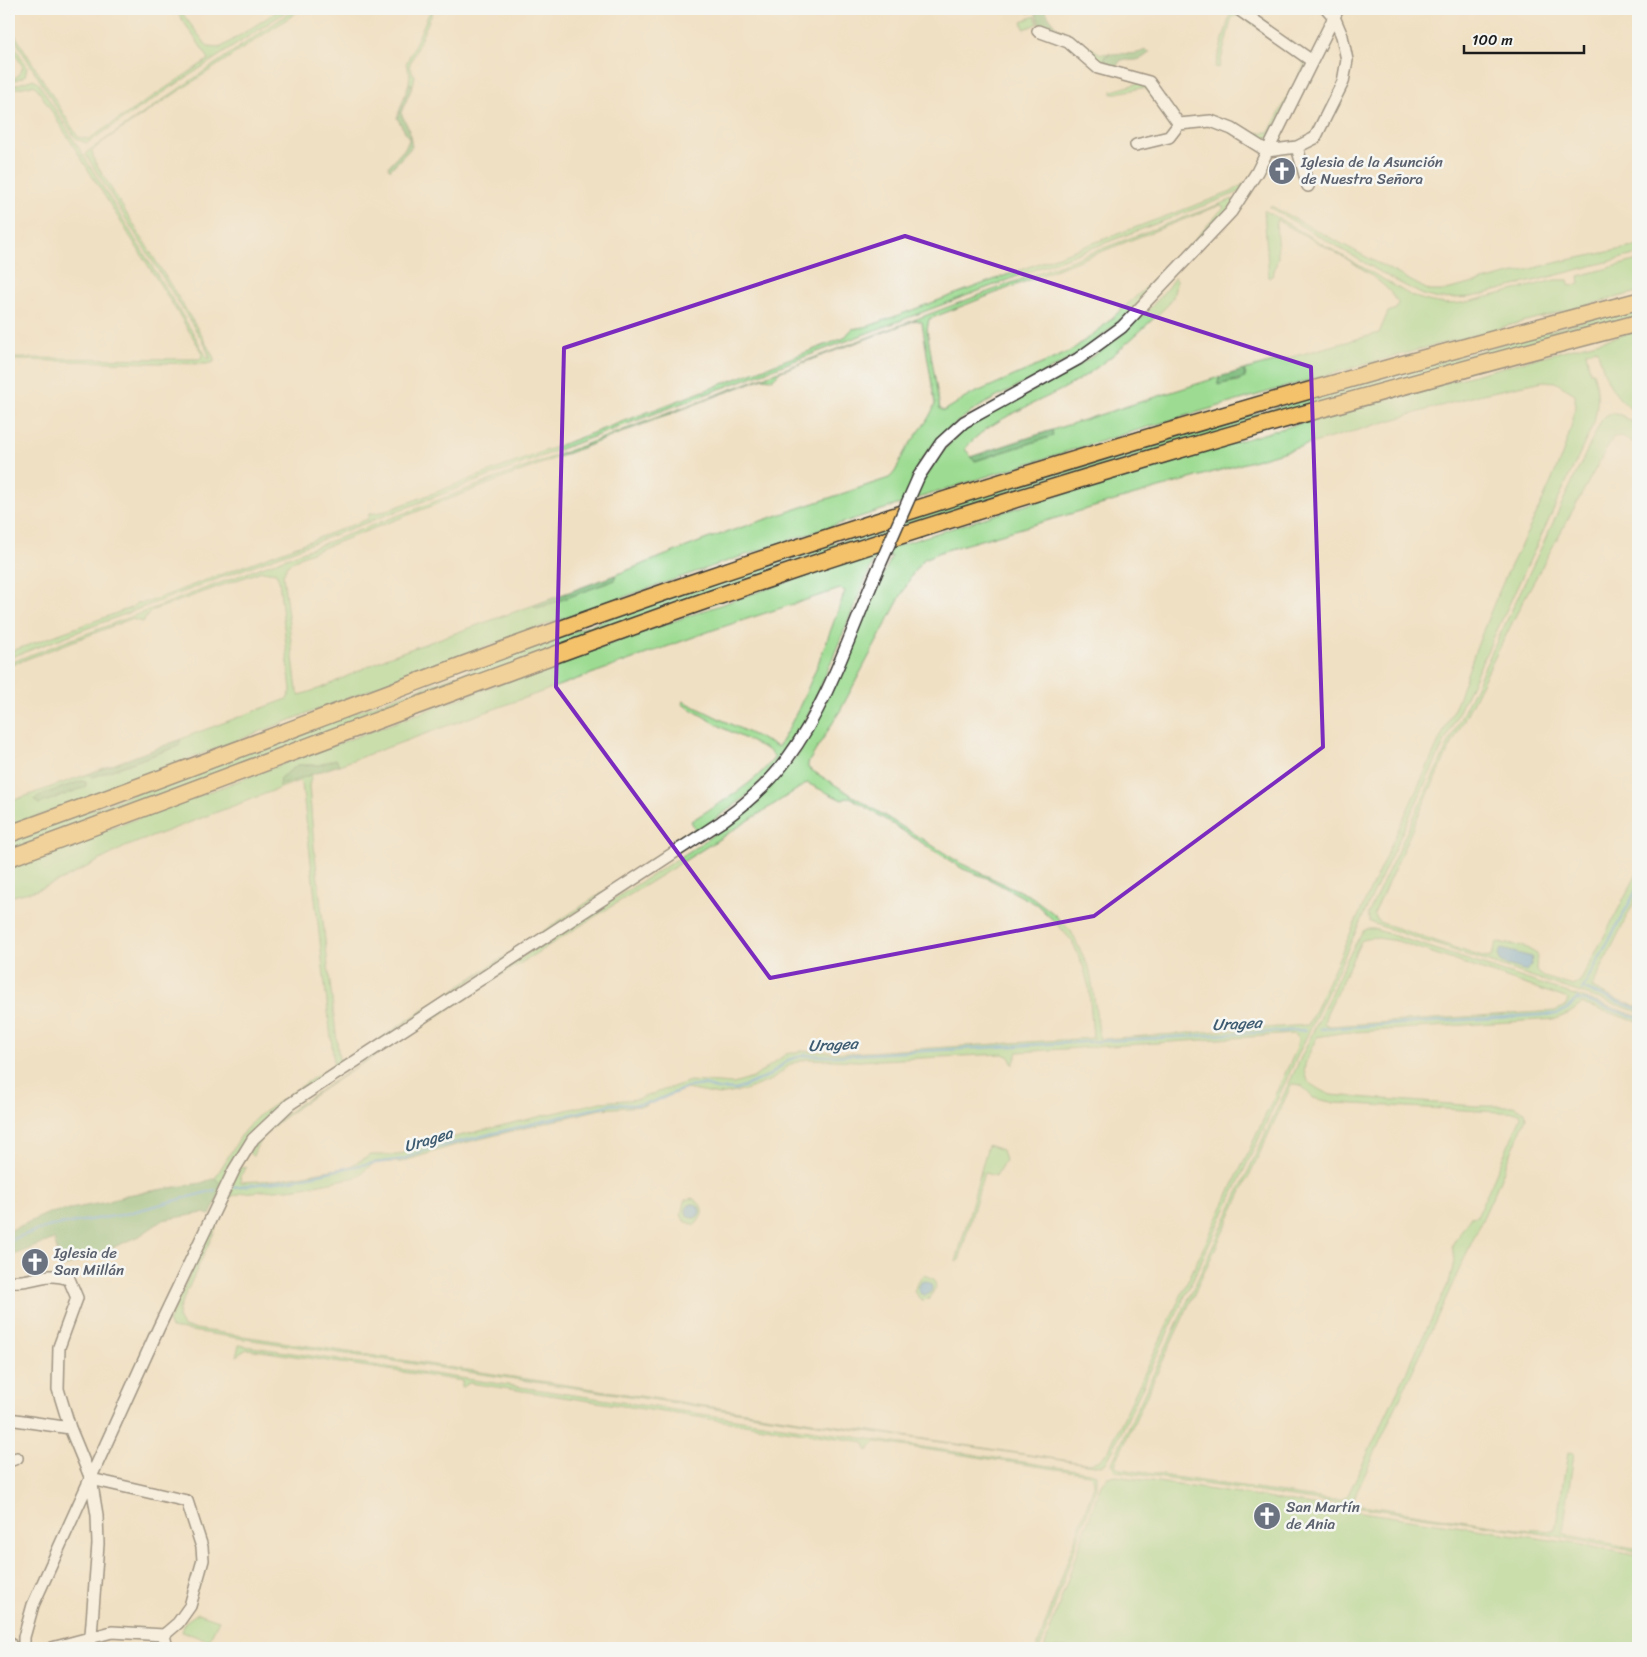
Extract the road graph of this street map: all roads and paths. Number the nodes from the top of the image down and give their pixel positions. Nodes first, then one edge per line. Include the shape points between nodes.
1 (1238, 9) edge
2 (1333, 12) edge
3 (1038, 31) dead end
4 (1312, 61) junction
5 (1179, 124) junction
6 (1136, 145) dead end
7 (1297, 147) junction
8 (1267, 151) junction
9 (1308, 186) dead end
10 (1638, 301) edge
11 (1638, 323) edge
12 (9, 834) edge
13 (9, 858) edge
14 (9, 1281) edge
15 (9, 1419) edge
16 (70, 1428) junction
17 (91, 1479) junction
18 (164, 1635) junction
19 (91, 1636) junction
20 (9, 1642) edge
21 (12, 1648) edge
22 (24, 1648) edge
23 (52, 1648) edge
24 (90, 1648) edge
25 (167, 1648) edge

1 - 4 street
2 - 4 street
2 - 7 street via 1347,60 1343,82 1315,138
3 - 5 street via 1068,42 1098,68 1149,82
4 - 8 street
5 - 6 street via 1169,137
5 - 8 street via 1211,121 1232,129
7 - 8 street
7 - 9 street
8 - 17 street, bridge via 1247,190 1231,212 1122,327 1078,359 964,422 942,443 919,476 806,729 787,760 754,796 721,822 290,1104 265,1125 234,1170
10 - 12 highway via 1250,406 842,533 528,641
11 - 13 highway via 1256,428 865,548 540,660
14 - 16 street via 55,1274 69,1280 77,1298 59,1347 58,1389
15 - 16 street
16 - 17 street
17 - 18 street via 187,1501 203,1560 190,1606
17 - 19 street via 98,1544
17 - 22 street via 33,1606
18 - 19 street via 112,1632
18 - 25 street
19 - 23 street
19 - 24 street
20 - 21 street

